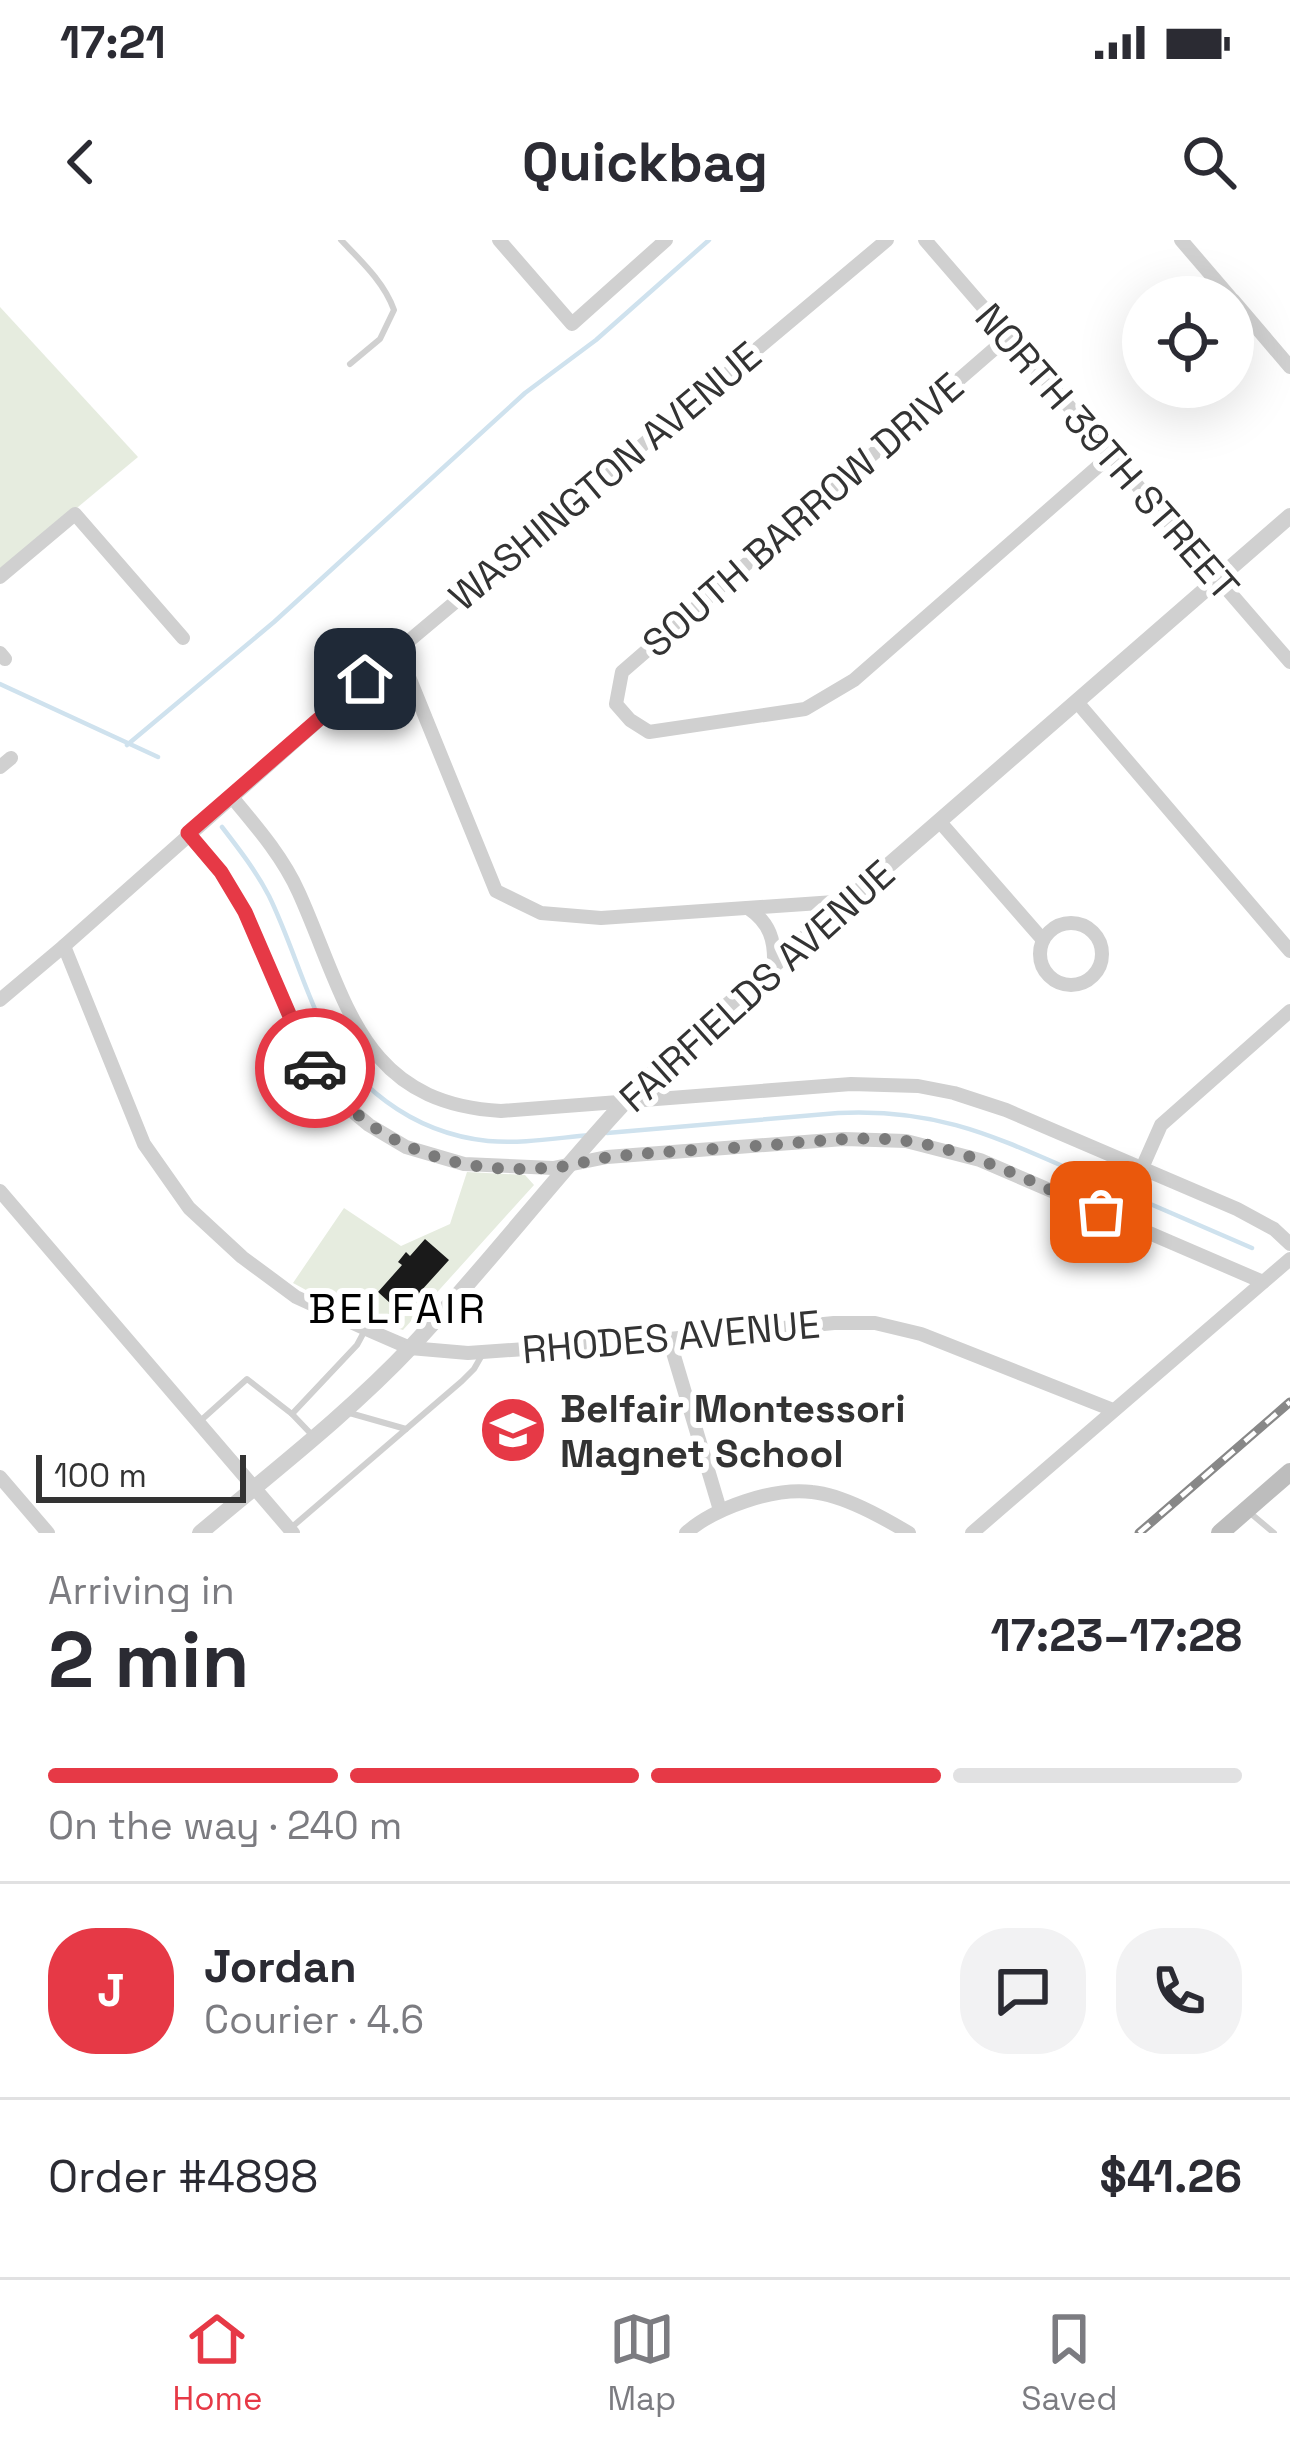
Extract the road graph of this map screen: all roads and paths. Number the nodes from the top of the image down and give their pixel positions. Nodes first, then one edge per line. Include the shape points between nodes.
1 (341, 240) edge
2 (499, 240) edge
3 (666, 240) edge
4 (887, 240) edge
5 (925, 240) edge
6 (1181, 240) edge
7 (1212, 276) edge
8 (1254, 325) edge
9 (1008, 337) junction
10 (350, 364) dead end
11 (1290, 367) edge
12 (1110, 456) junction
13 (1290, 516) edge
14 (0, 577) edge
15 (1219, 580) junction
16 (183, 638) dead end
17 (398, 650) junction
18 (1290, 662) edge
19 (1077, 702) junction
20 (231, 796) junction
21 (940, 822) junction
22 (188, 833) junction
23 (850, 901) junction
24 (748, 908) junction
25 (1043, 940) junction
26 (64, 946) junction
27 (1290, 951) edge
28 (774, 966) junction
29 (0, 1000) edge
30 (1290, 1012) edge
31 (622, 1105) junction
32 (578, 1158) junction
33 (1142, 1168) junction
34 (0, 1192) edge
35 (1290, 1244) edge
36 (1290, 1259) edge
37 (1263, 1282) junction
38 (366, 1329) junction
39 (669, 1339) junction
40 (410, 1348) junction
41 (483, 1352) junction
42 (1113, 1410) junction
43 (342, 1411) junction
44 (292, 1414) junction
45 (198, 1423) junction
46 (406, 1429) junction
47 (313, 1436) junction
48 (1290, 1472) edge
49 (0, 1477) edge
50 (253, 1488) junction
51 (720, 1510) junction
52 (1246, 1510) junction
53 (291, 1531) edge
54 (48, 1533) edge
55 (200, 1533) edge
56 (686, 1533) edge
57 (909, 1533) edge
58 (971, 1533) edge
59 (1220, 1533) edge
60 (1274, 1533) edge

1 - 10 lane via 394,310 380,339
2 - 3 street via 572,324
4 - 17 street, WASHINGTON AVENUE
5 - 9 street, NORTH 39TH STREET
6 - 7 street
8 - 11 street
9 - 12 street, NORTH 39TH STREET
9 - 12 street, SOUTH BARROW DRIVE via 622,672 616,704 629,720 649,732 805,709 854,680
12 - 15 street, NORTH 39TH STREET
13 - 15 street, FAIRFIELDS AVENUE
14 - 16 street via 75,514
15 - 18 street, NORTH 39TH STREET
15 - 19 street, FAIRFIELDS AVENUE
17 - 20 street, WASHINGTON AVENUE
17 - 24 street via 496,891 541,914
19 - 21 street, FAIRFIELDS AVENUE
19 - 27 street
20 - 22 street, WASHINGTON AVENUE
20 - 31 street via 298,891 359,1032 406,1083 484,1110
21 - 23 street, FAIRFIELDS AVENUE
21 - 25 street
22 - 26 street, WASHINGTON AVENUE
22 - 32 street via 245,912 308,1058 369,1125 406,1147 464,1164 553,1168
23 - 24 street
23 - 28 street, FAIRFIELDS AVENUE
24 - 28 street via 769,928
25 - 25 street via 1041,962 1061,984 1082,983 1098,970 1100,940 1085,926 1065,923
26 - 29 street, WASHINGTON AVENUE
26 - 38 street, RHODES AVENUE via 144,1144 189,1208 296,1297
28 - 31 street, FAIRFIELDS AVENUE
30 - 33 street via 1161,1125
31 - 32 street, FAIRFIELDS AVENUE
31 - 33 street via 850,1084 918,1087 1006,1110
32 - 37 street via 906,1141 980,1160
32 - 40 street, FAIRFIELDS AVENUE
33 - 35 street via 1237,1209
34 - 45 street
36 - 37 street
37 - 42 street
38 - 40 street, RHODES AVENUE
38 - 44 lane
39 - 41 street, RHODES AVENUE
39 - 42 street, RHODES AVENUE via 875,1323
39 - 51 street
40 - 41 street, RHODES AVENUE
40 - 43 street, FAIRFIELDS AVENUE
41 - 46 lane
42 - 58 street
43 - 46 lane
43 - 47 street, FAIRFIELDS AVENUE
44 - 45 lane via 247,1379
44 - 47 lane
45 - 50 street
46 - 53 lane
47 - 50 street, FAIRFIELDS AVENUE
48 - 52 main road
49 - 54 street
50 - 53 street
50 - 55 street, FAIRFIELDS AVENUE
51 - 56 street
51 - 57 street via 811,1491
52 - 59 main road
52 - 60 lane

